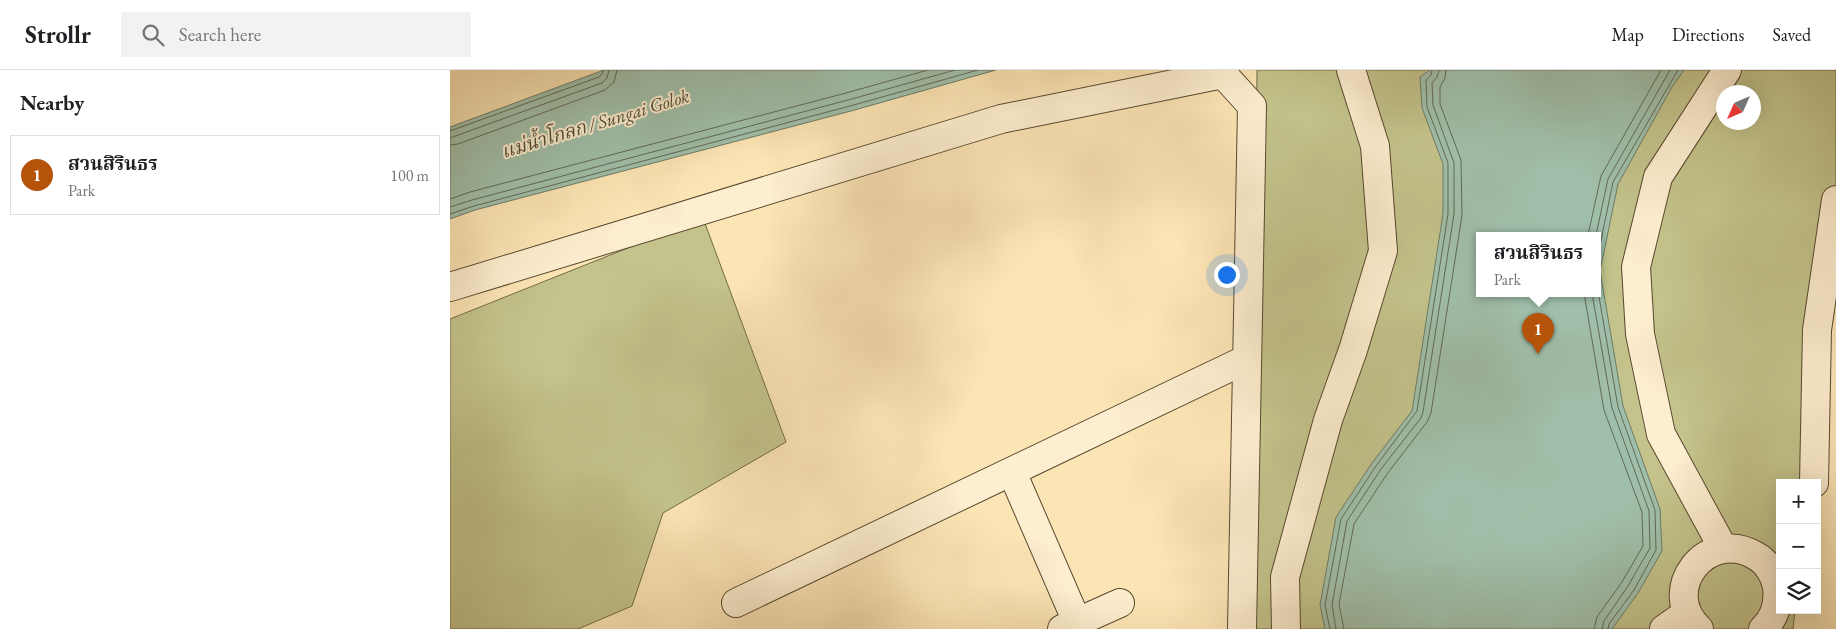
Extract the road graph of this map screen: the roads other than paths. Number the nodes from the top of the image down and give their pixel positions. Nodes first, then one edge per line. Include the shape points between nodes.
1 (1351, 70) edge
2 (1727, 70) edge
3 (1836, 200) edge
4 (450, 288) edge
5 (1247, 359) junction
6 (1012, 472) junction
7 (1814, 479) edge
8 (1723, 548) junction
9 (1774, 558) edge
10 (736, 603) dead end
11 (1120, 603) dead end
12 (1693, 621) edge
13 (1069, 626) edge
14 (1242, 629) edge
15 (1286, 629) edge
16 (1664, 629) edge
17 (1763, 629) edge

1 - 15 street via 1375,146 1383,251 1354,350 1328,420 1285,577
2 - 8 street via 1658,177 1636,267 1640,334 1661,434
3 - 7 street via 1817,330
4 - 5 street via 1001,119 1222,74 1252,106
5 - 6 street
5 - 14 street
6 - 10 street
6 - 13 street
8 - 9 street via 1749,551 1760,558
8 - 12 street via 1698,561 1690,572 1684,599
9 - 17 street via 1778,596 1776,611
11 - 13 street
12 - 16 street

